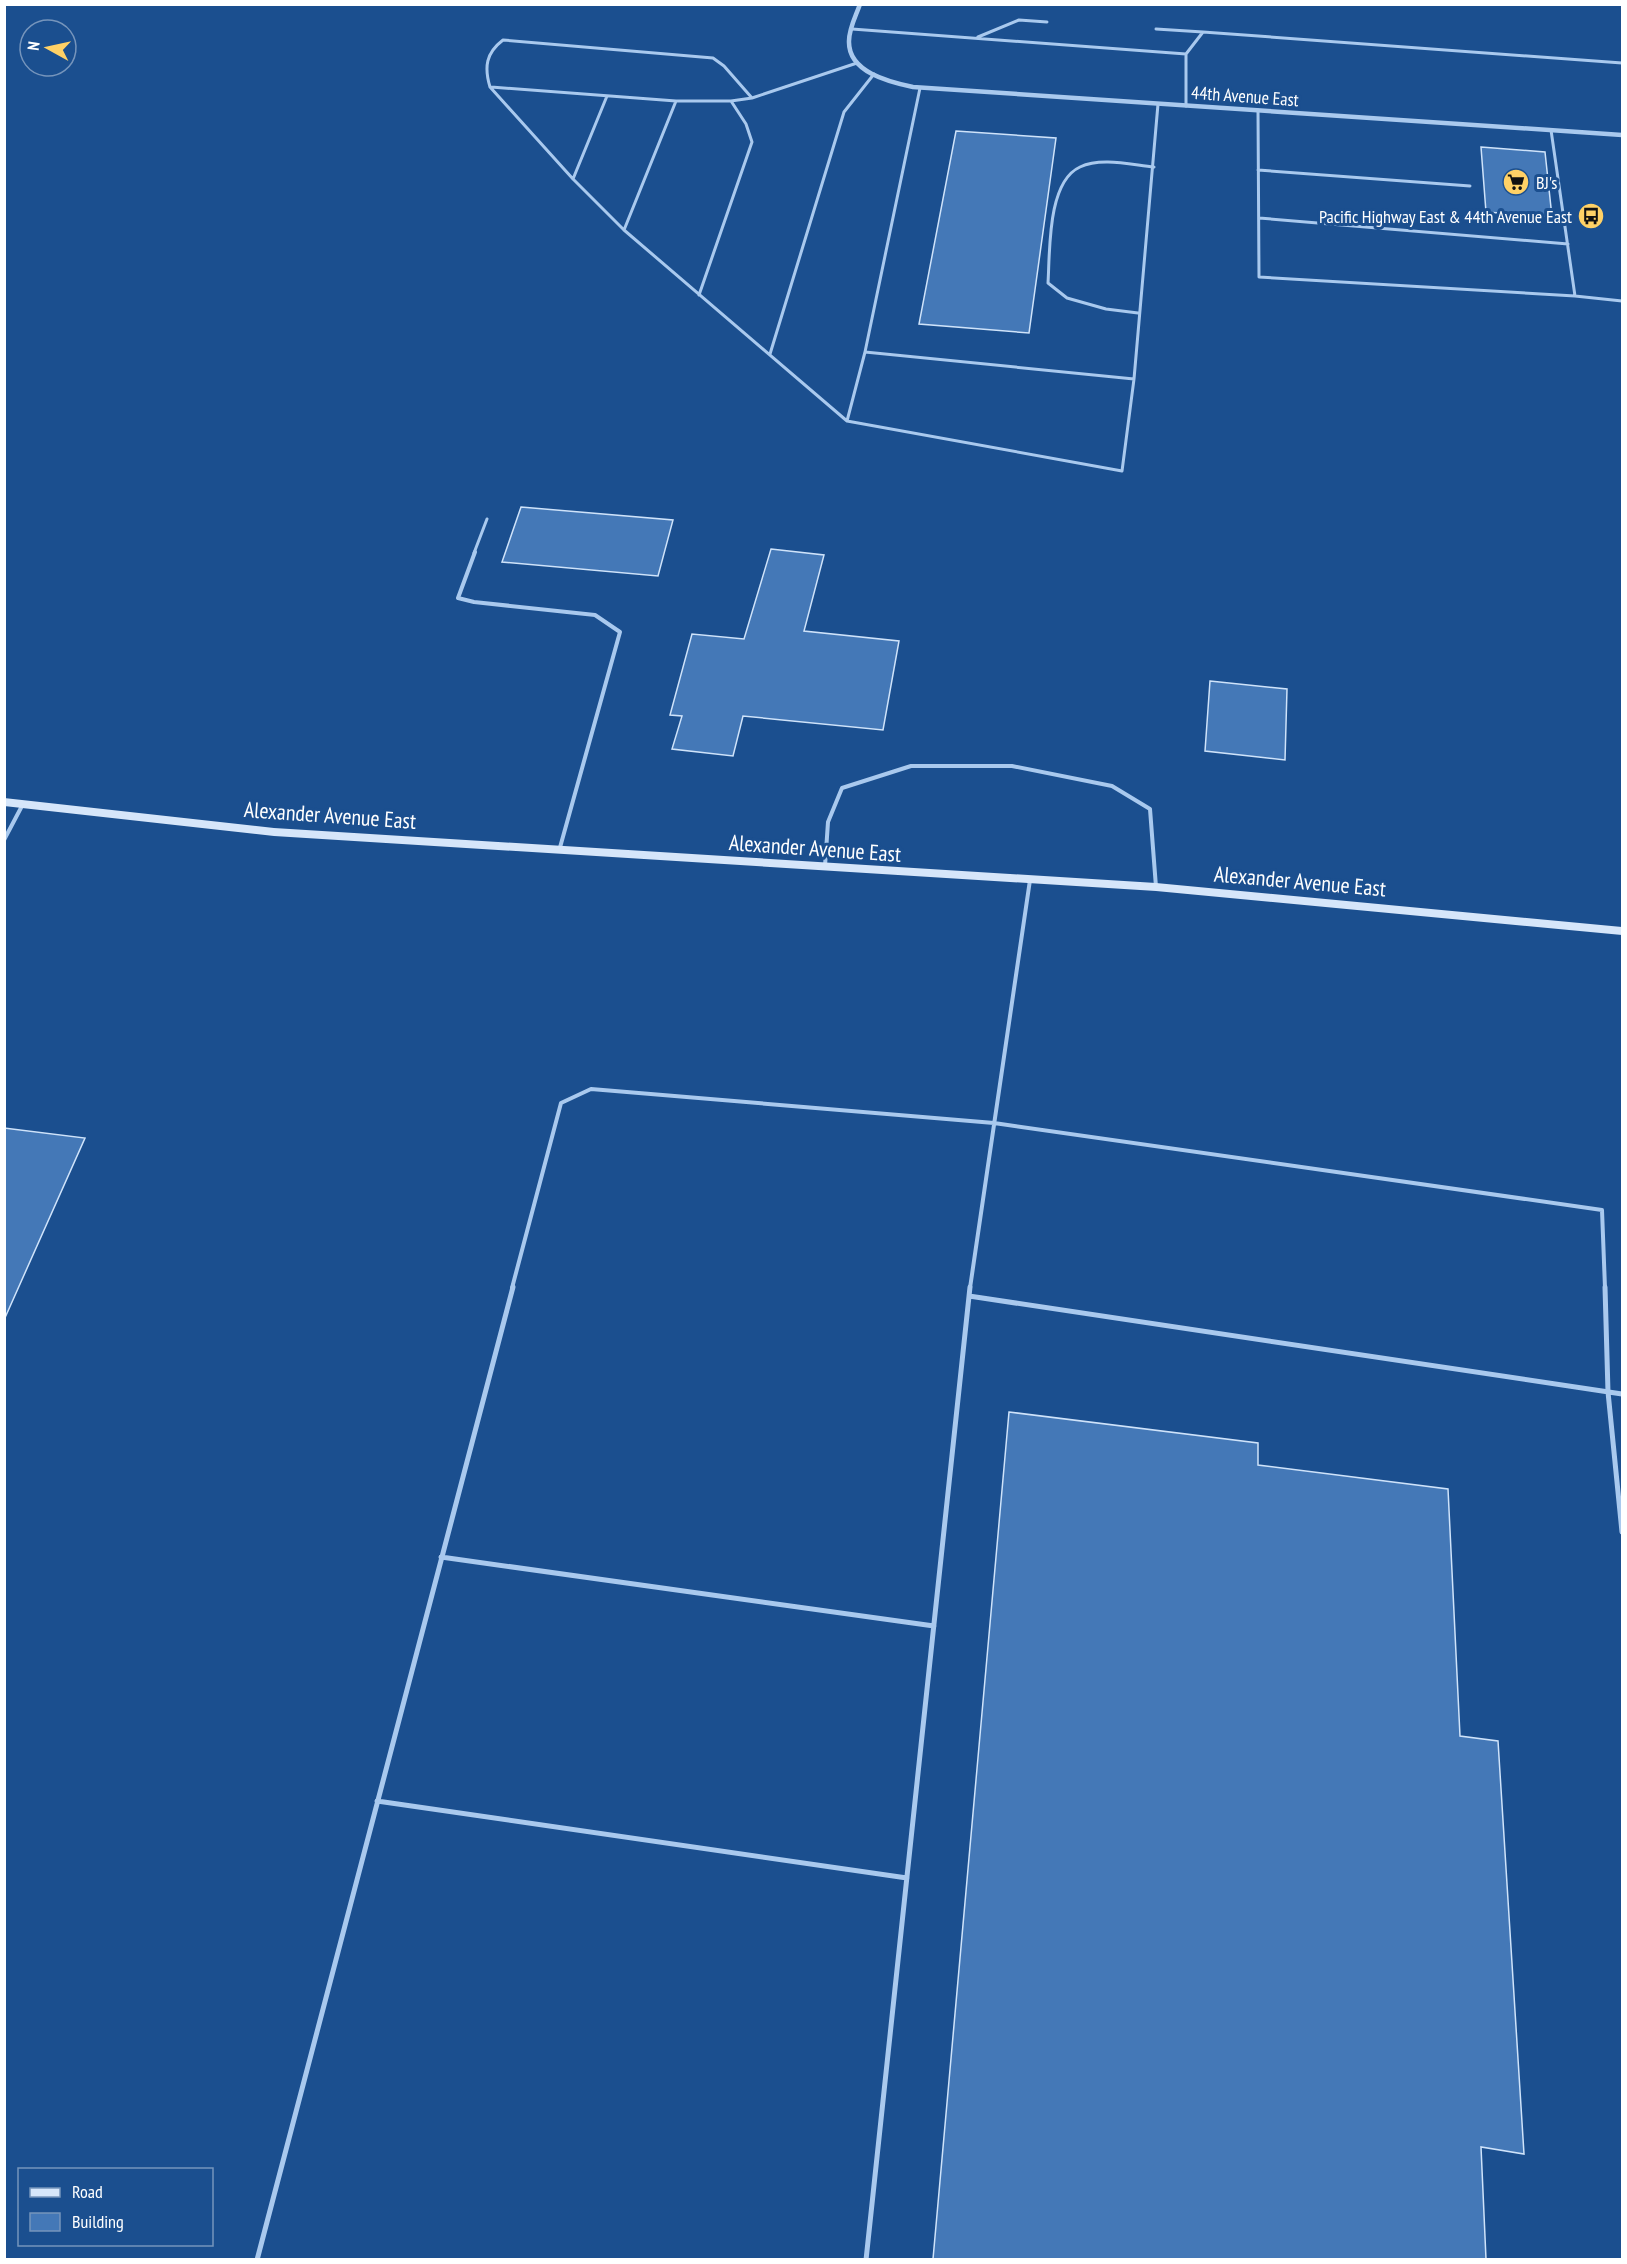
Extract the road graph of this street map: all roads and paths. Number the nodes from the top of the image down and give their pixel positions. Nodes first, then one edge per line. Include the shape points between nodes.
1 (860, 4) edge
2 (1047, 22) dead end
3 (852, 29) junction
4 (1156, 29) dead end
5 (1203, 32) junction
6 (975, 39) junction
7 (1186, 54) junction
8 (857, 63) junction
9 (1623, 63) edge
10 (874, 74) junction
11 (490, 87) junction
12 (920, 88) junction
13 (607, 96) junction
14 (752, 98) junction
15 (676, 101) junction
16 (731, 101) junction
17 (1158, 104) junction
18 (1186, 105) junction
19 (1258, 110) junction
20 (1551, 130) junction
21 (1623, 135) edge
22 (1154, 167) junction
23 (1258, 170) junction
24 (573, 179) junction
25 (1470, 186) dead end
26 (1259, 218) junction
27 (624, 230) junction
28 (1568, 244) junction
29 (699, 295) junction
30 (1575, 296) junction
31 (1623, 301) edge
32 (1137, 312) junction
33 (866, 352) junction
34 (770, 354) junction
35 (1134, 379) junction
36 (847, 421) junction
37 (487, 519) dead end
38 (4, 802) edge
39 (23, 804) junction
40 (4, 840) edge
41 (559, 850) junction
42 (825, 868) junction
43 (1030, 880) junction
44 (1156, 887) junction
45 (1623, 931) edge
46 (994, 1123) junction
47 (969, 1296) junction
48 (1608, 1392) junction
49 (1623, 1395) edge
50 (1623, 1532) edge
51 (441, 1557) junction
52 (934, 1626) junction
53 (377, 1801) junction
54 (907, 1878) junction
55 (257, 2259) edge
56 (866, 2259) edge

1 - 3 street
2 - 6 lane via 1019,20
3 - 6 lane
3 - 8 street via 849,42
4 - 5 lane
5 - 7 lane
5 - 9 lane
6 - 7 lane
7 - 18 lane
8 - 10 street, 44th Avenue East
8 - 14 lane
10 - 12 street, 44th Avenue East via 891,83
10 - 34 lane via 844,112
11 - 13 lane
11 - 14 lane via 485,73 488,58 494,46 503,40 713,58
11 - 24 lane
12 - 17 street, 44th Avenue East
12 - 33 lane
13 - 15 lane
13 - 24 lane
14 - 16 lane
15 - 16 lane
15 - 27 lane
16 - 29 lane via 752,142
17 - 18 street, 44th Avenue East
17 - 22 lane
18 - 19 street, 44th Avenue East
19 - 20 street, 44th Avenue East
19 - 23 lane
20 - 21 street, 44th Avenue East
20 - 28 lane
22 - 32 lane
22 - 32 lane via 1082,165 1068,173 1057,193 1048,284 1067,298 1106,309
23 - 25 lane
23 - 26 lane
24 - 27 lane
26 - 28 lane
26 - 30 lane via 1259,277
27 - 29 lane
28 - 30 lane
29 - 34 lane
30 - 31 lane
32 - 35 lane
33 - 35 lane
33 - 36 lane
34 - 36 lane
35 - 36 lane via 1122,471
37 - 41 lane via 458,598 595,615 620,632
38 - 39 street, Alexander Avenue East
39 - 40 lane
39 - 41 street, Alexander Avenue East via 274,832
41 - 42 street, Alexander Avenue East
42 - 43 street, Alexander Avenue East
42 - 44 lane via 828,822 842,788 911,766 1011,766 1112,786 1150,809
43 - 44 street, Alexander Avenue East
43 - 46 lane
44 - 45 street, Alexander Avenue East
46 - 47 lane
46 - 48 lane via 1602,1210
46 - 51 lane via 591,1089 561,1103
47 - 48 lane
47 - 52 lane
48 - 49 lane
48 - 50 lane
51 - 52 lane
51 - 53 lane
52 - 54 lane
53 - 54 lane
53 - 55 lane
54 - 56 lane

